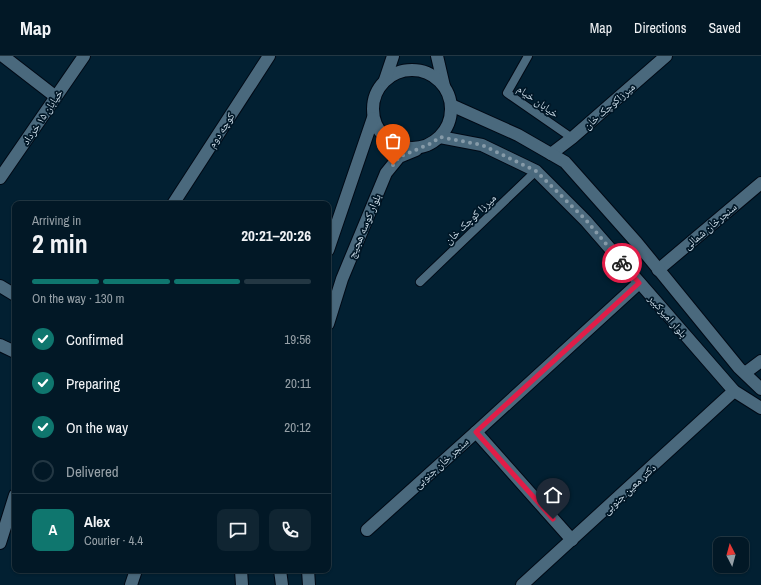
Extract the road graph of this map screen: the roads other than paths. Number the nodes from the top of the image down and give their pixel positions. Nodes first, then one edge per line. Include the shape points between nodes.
1 (3, 56) edge
2 (84, 56) edge
3 (269, 56) edge
4 (393, 56) edge
5 (437, 56) edge
6 (528, 56) edge
7 (666, 56) edge
8 (385, 80) junction
9 (444, 87) junction
10 (56, 97) junction
11 (451, 105) junction
12 (373, 118) junction
13 (440, 137) junction
14 (572, 138) junction
15 (423, 147) junction
16 (551, 154) junction
17 (536, 171) junction
18 (0, 178) edge
19 (761, 183) edge
20 (175, 201) edge
21 (331, 241) edge
22 (658, 270) junction
23 (420, 282) dead end
24 (639, 283) junction
25 (0, 286) edge
26 (12, 293) edge
27 (331, 314) edge
28 (0, 345) edge
29 (12, 351) edge
30 (761, 362) edge
31 (745, 373) junction
32 (761, 389) edge
33 (734, 391) junction
34 (761, 408) edge
35 (476, 432) junction
36 (12, 505) edge
37 (367, 530) dead end
38 (572, 540) junction
39 (0, 543) edge
40 (135, 573) edge
41 (241, 573) edge
42 (280, 573) edge
43 (308, 573) edge
44 (131, 585) edge
45 (242, 585) edge
46 (282, 585) edge
47 (310, 585) edge
48 (522, 585) edge

1 - 10 street
2 - 10 street, خیابان ۱۵ خرداد
3 - 20 street, کوچه دوم
4 - 8 street
5 - 9 street
6 - 14 lane, خیابان خیام via 507,93
7 - 14 street, میرزاکوچک خان
8 - 9 street via 394,74 416,70 437,79
8 - 12 street via 374,97
9 - 11 street
10 - 18 street, خیابان ۱۵ خرداد
11 - 13 street via 451,117
11 - 16 street, بلوار امیرکبیر via 518,135
12 - 15 street via 383,137 392,143 402,148
12 - 21 street
13 - 15 street
13 - 17 street, بلوار امیرکبیر via 482,145
14 - 16 street, میرزاکوچک خان
15 - 27 street, بلوار کوسه هجیج via 399,157 386,173 342,279
16 - 22 street, بلوار امیرکبیر via 565,162 577,174
17 - 23 lane, میرزا کوچک خان
17 - 24 street, بلوار امیرکبیر via 586,220
19 - 22 street, سنجرخان شمالی
22 - 31 street, بلوار امیرکبیر
24 - 33 street, بلوار امیرکبیر
24 - 35 street, سنجر خان جنوبی
25 - 26 street
28 - 29 street
30 - 31 street
31 - 32 street, بلوار امیرکبیر
33 - 34 street, بلوار امیرکبیر
33 - 38 street, دکتر معین جنوبی
35 - 37 street, سنجر خان جنوبی
35 - 38 street
36 - 39 street
38 - 48 street, دکتر معین جنوبی
40 - 44 street
41 - 45 street
42 - 46 street
43 - 47 street

